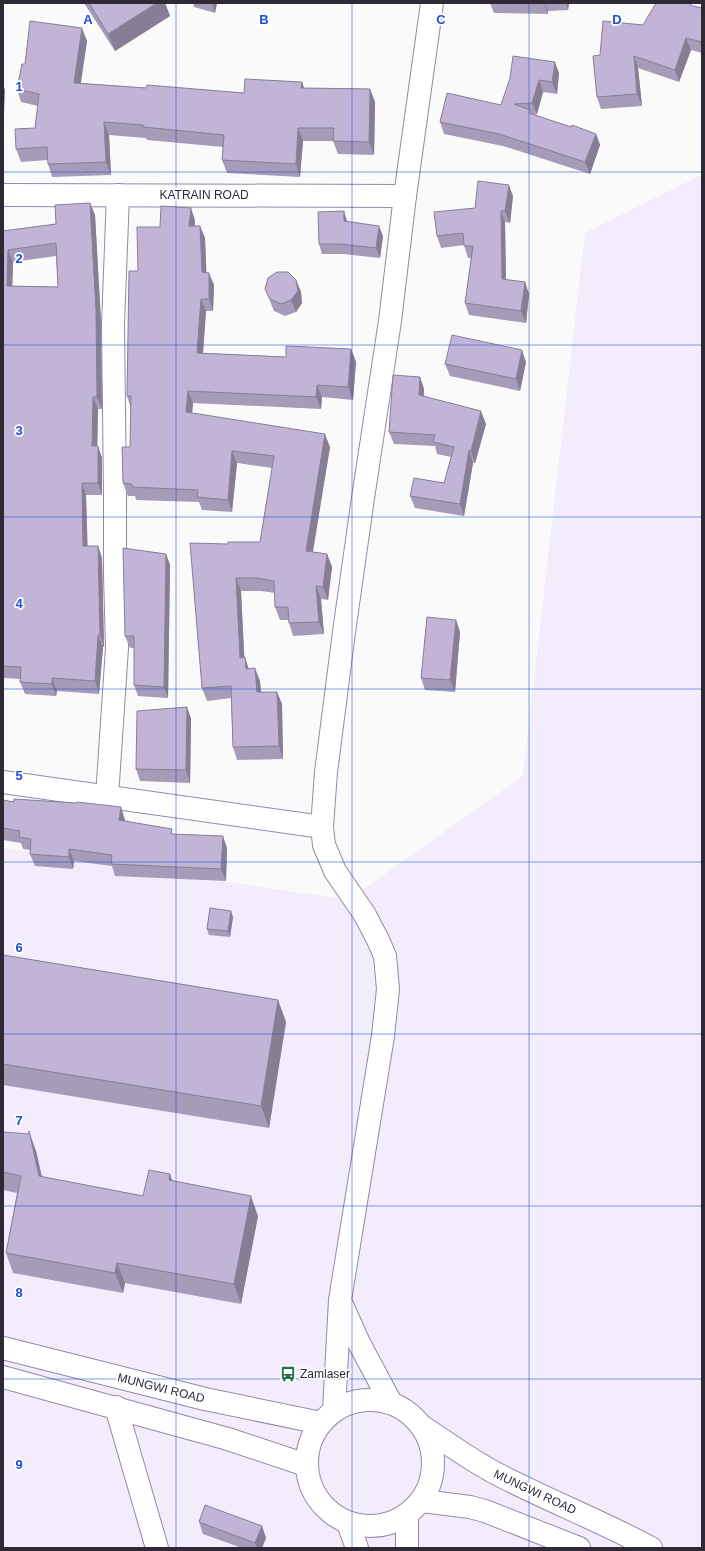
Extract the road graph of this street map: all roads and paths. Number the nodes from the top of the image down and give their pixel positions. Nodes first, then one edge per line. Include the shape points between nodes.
1 (432, 3) edge
2 (3, 195) edge
3 (118, 195) junction
4 (405, 196) junction
5 (3, 782) edge
6 (107, 797) junction
7 (322, 827) junction
8 (340, 1300) junction
9 (3, 1348) edge
10 (3, 1377) edge
11 (391, 1403) junction
12 (116, 1407) junction
13 (327, 1417) junction
14 (423, 1427) junction
15 (306, 1464) junction
16 (414, 1508) junction
17 (348, 1523) junction
18 (157, 1548) edge
19 (357, 1548) edge
20 (407, 1548) edge
21 (579, 1548) edge
22 (651, 1548) edge

1 - 4 street
2 - 3 street, KATRAIN ROAD
3 - 4 street, KATRAIN ROAD
3 - 6 street via 112,324 117,648
4 - 7 street via 390,321 344,632 326,772
5 - 6 street
6 - 7 street
7 - 8 street via 324,845 335,872 365,915 385,956 388,989 382,1044
8 - 11 street via 359,1344
8 - 13 street
9 - 13 street, MUNGWI ROAD via 205,1399
10 - 12 street
11 - 13 street via 371,1400 352,1402
11 - 14 street via 403,1408
12 - 15 street via 228,1438
12 - 18 street
13 - 15 street via 312,1436
14 - 16 street via 434,1456 434,1472 430,1487
14 - 22 street, MUNGWI ROAD via 476,1463 502,1477
15 - 17 street via 309,1483 318,1500 331,1513
16 - 17 street via 393,1523 378,1526
16 - 20 street
16 - 21 street via 470,1507
17 - 19 street

